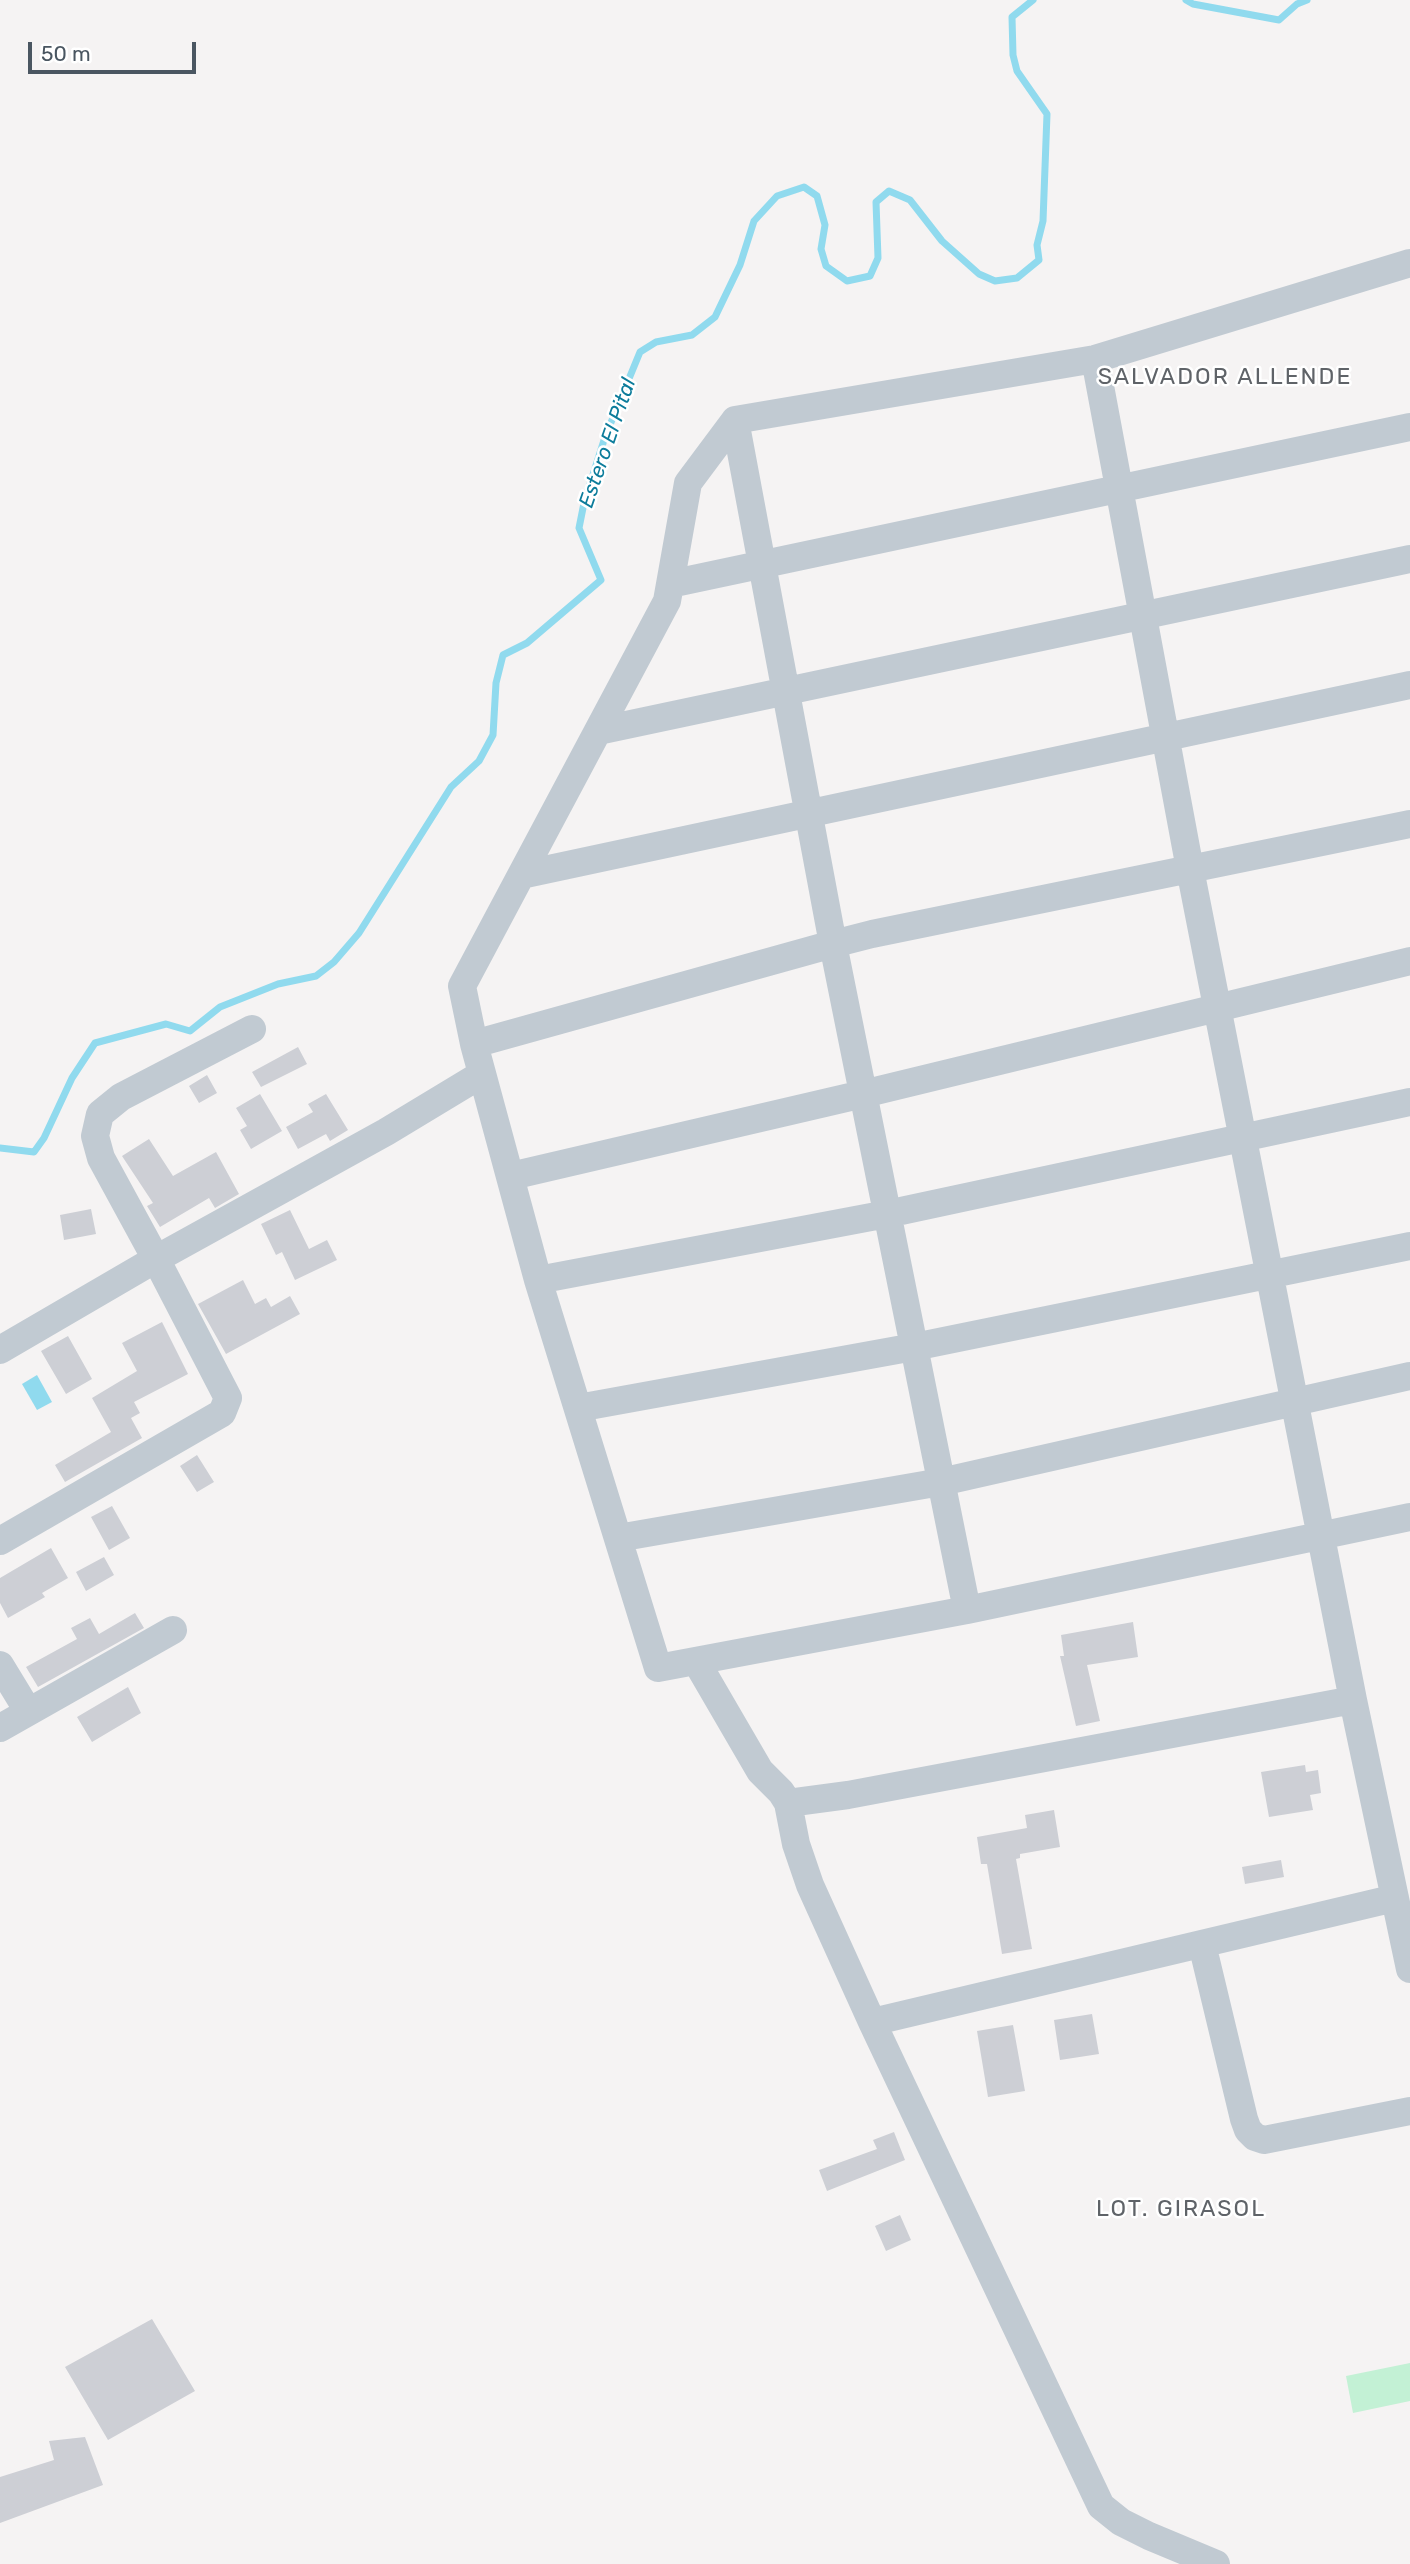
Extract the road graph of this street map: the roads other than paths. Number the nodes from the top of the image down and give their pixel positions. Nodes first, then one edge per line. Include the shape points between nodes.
1 (1410, 263) edge
2 (1095, 359) junction
3 (735, 420) junction
4 (1410, 427) edge
5 (1119, 488) junction
6 (1410, 559) edge
7 (762, 564) junction
8 (670, 584) junction
9 (1143, 615) junction
10 (1410, 685) edge
11 (786, 691) junction
12 (598, 731) junction
13 (1166, 737) junction
14 (809, 813) junction
15 (1410, 824) edge
16 (1190, 870) junction
17 (521, 875) junction
18 (833, 944) junction
19 (1410, 961) edge
20 (1217, 1008) junction
21 (252, 1029) dead end
22 (474, 1044) junction
23 (482, 1074) junction
24 (863, 1094) junction
25 (1410, 1102) edge
26 (1243, 1138) junction
27 (511, 1176) junction
28 (887, 1213) junction
29 (1410, 1246) edge
30 (156, 1259) junction
31 (1270, 1275) junction
32 (538, 1280) junction
33 (914, 1347) junction
34 (0, 1350) edge
35 (1410, 1376) edge
36 (1295, 1403) junction
37 (578, 1408) junction
38 (941, 1482) junction
39 (1410, 1517) edge
40 (1321, 1534) junction
41 (618, 1538) junction
42 (0, 1541) edge
43 (967, 1610) junction
44 (173, 1630) dead end
45 (696, 1661) junction
46 (0, 1665) edge
47 (1353, 1700) junction
48 (28, 1711) junction
49 (0, 1728) edge
50 (788, 1803) junction
51 (1395, 1898) junction
52 (1202, 1944) junction
53 (1410, 1969) edge
54 (872, 2022) junction
55 (1410, 2111) edge
56 (1216, 2564) edge

1 - 2 street
2 - 3 street
2 - 5 street
3 - 7 street
3 - 8 street via 688,483
4 - 5 street
5 - 7 street
5 - 9 street
6 - 9 street
7 - 8 street
7 - 11 street
8 - 12 street via 667,601
9 - 11 street
9 - 13 street
10 - 13 street
11 - 12 street
11 - 14 street
12 - 17 street
13 - 14 street
13 - 16 street
14 - 17 street
14 - 18 street
15 - 16 street
16 - 18 street
16 - 20 street
17 - 22 street via 462,986
18 - 22 street
18 - 24 street
19 - 20 street
20 - 24 street
20 - 26 street
21 - 30 street via 121,1097 100,1114 95,1136 101,1158
22 - 23 street
23 - 27 street
23 - 30 street
24 - 27 street
24 - 28 street
25 - 26 street
26 - 28 street
26 - 31 street
27 - 32 street
28 - 32 street
28 - 33 street
29 - 31 street
30 - 34 street
30 - 42 street via 228,1398 222,1413
31 - 33 street
31 - 36 street
32 - 37 street
33 - 37 street
33 - 38 street
35 - 36 street
36 - 38 street
36 - 40 street
37 - 41 street
38 - 41 street
38 - 43 street
39 - 40 street
40 - 43 street
40 - 47 street
41 - 45 street via 658,1668
43 - 45 street
44 - 48 street
45 - 50 street via 760,1771
46 - 48 street
47 - 50 street
47 - 51 street
48 - 49 street
50 - 54 street via 810,1885
51 - 52 street
51 - 53 street
52 - 54 street
52 - 55 street via 1244,2119 1255,2137 1264,2140
54 - 56 street via 1101,2507 1149,2536

